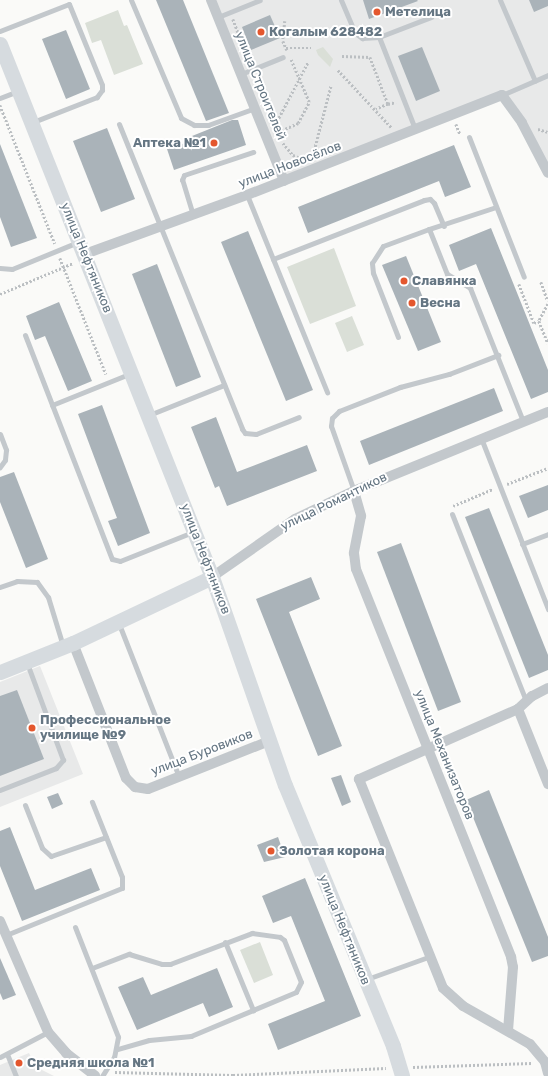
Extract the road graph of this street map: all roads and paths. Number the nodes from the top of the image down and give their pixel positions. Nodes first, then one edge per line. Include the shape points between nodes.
1 (131, 0) edge
2 (211, 0) edge
3 (260, 0) edge
4 (341, 0) edge
5 (500, 0) edge
6 (218, 17) junction
7 (431, 17) dead end
8 (284, 21) dead end
9 (0, 31) edge
10 (379, 37) junction
11 (0, 44) edge
12 (342, 56) dead end
13 (283, 57) dead end
14 (308, 62) dead end
15 (338, 70) dead end
16 (241, 74) junction
17 (548, 75) edge
18 (299, 79) junction
19 (535, 80) junction
20 (331, 85) dead end
21 (19, 90) junction
22 (502, 95) junction
23 (0, 98) edge
24 (388, 104) junction
25 (255, 108) junction
26 (398, 108) dead end
27 (376, 109) junction
28 (32, 122) junction
29 (119, 124) dead end
30 (275, 125) dead end
31 (397, 128) dead end
32 (415, 129) junction
33 (278, 132) dead end
34 (469, 137) dead end
35 (253, 152) dead end
36 (312, 160) dead end
37 (548, 174) edge
38 (284, 181) junction
39 (247, 195) junction
40 (496, 206) junction
41 (193, 215) junction
42 (160, 226) junction
43 (444, 226) junction
44 (429, 229) junction
45 (80, 252) junction
46 (273, 259) junction
47 (0, 268) edge
48 (524, 277) dead end
49 (541, 282) dead end
50 (0, 294) edge
51 (548, 302) edge
52 (25, 335) dead end
53 (398, 337) dead end
54 (548, 343) edge
55 (498, 355) junction
56 (132, 373) junction
57 (224, 385) junction
58 (327, 392) dead end
59 (52, 405) junction
60 (548, 412) edge
61 (149, 415) junction
62 (300, 417) dead end
63 (524, 421) junction
64 (0, 434) edge
65 (481, 438) junction
66 (0, 468) edge
67 (354, 491) junction
68 (452, 514) dead end
69 (194, 531) junction
70 (548, 534) edge
71 (522, 544) junction
72 (212, 577) junction
73 (0, 587) edge
74 (548, 608) edge
75 (118, 622) junction
76 (68, 645) junction
77 (26, 662) junction
78 (0, 672) edge
79 (548, 688) edge
80 (526, 700) junction
81 (518, 709) junction
82 (269, 741) junction
83 (428, 750) junction
84 (179, 777) junction
85 (548, 784) edge
86 (0, 790) edge
87 (92, 802) dead end
88 (25, 805) dead end
89 (106, 837) junction
90 (0, 921) edge
91 (75, 927) dead end
92 (6, 936) junction
93 (225, 942) junction
94 (428, 957) junction
95 (92, 968) junction
96 (364, 980) junction
97 (253, 1010) junction
98 (508, 1031) junction
99 (48, 1032) junction
100 (117, 1049) junction
101 (7, 1054) junction
102 (0, 1057) edge
103 (545, 1062) junction
104 (106, 1070) junction
105 (401, 1071) edge
106 (548, 1073) edge
107 (13, 1075) edge
108 (94, 1076) edge
109 (102, 1076) edge

1 - 25 lane via 181,118 194,125 208,125
2 - 6 street, улица Строителей
3 - 6 lane
4 - 10 lane via 354,34 362,38
5 - 19 lane
6 - 16 street, улица Строителей
7 - 10 lane
8 - 18 path via 283,41
9 - 28 lane via 69,4 102,85 97,97
10 - 32 lane
11 - 21 street, улица Нефтяников
12 - 24 path via 370,57
13 - 16 lane
14 - 18 path
15 - 27 path
16 - 25 street, улица Строителей
17 - 19 lane
18 - 30 path
18 - 33 path via 309,98 308,106 298,123
19 - 22 lane
20 - 36 path
21 - 23 lane
21 - 28 street, улица Нефтяников
22 - 32 street, улица Новосёлов
22 - 37 street via 522,123
24 - 26 path via 396,102
24 - 27 path
25 - 38 street, улица Строителей
27 - 31 path via 394,130
28 - 45 street, улица Нефтяников
29 - 42 lane
32 - 38 street, улица Новосёлов
34 - 40 lane
35 - 41 lane via 184,175 182,180
38 - 39 street, улица Новосёлов
39 - 41 street, улица Новосёлов
39 - 46 lane
40 - 43 lane
40 - 48 lane
41 - 42 street, улица Новосёлов
42 - 45 street, улица Новосёлов
42 - 57 lane
43 - 44 lane
43 - 46 lane via 434,203 430,199 424,200
44 - 53 lane via 383,246 372,263 373,273
44 - 55 lane via 447,274 470,288
45 - 47 lane via 12,269
45 - 50 path
45 - 56 street, улица Нефтяников
46 - 58 lane
49 - 51 path
51 - 54 path via 539,321
52 - 59 lane
55 - 63 lane
55 - 67 lane via 449,374 400,387 339,411 332,418 331,426
56 - 59 lane
56 - 61 street, улица Нефтяников
57 - 61 lane
57 - 62 lane via 245,433 256,434
59 - 69 lane via 112,559 120,561
60 - 63 street, улица Романтиков
61 - 69 street, улица Нефтяников
63 - 65 street, улица Романтиков
64 - 66 lane via 6,450 5,460
65 - 67 street, улица Романтиков
65 - 71 lane
67 - 72 street, улица Романтиков via 276,530
67 - 83 street, улица Механизаторов via 361,516 354,553 356,569
68 - 80 lane
69 - 72 street, улица Нефтяников
70 - 71 lane
71 - 74 lane
72 - 75 street, улица Романтиков
72 - 82 street, улица Нефтяников
73 - 76 lane via 17,581 37,582 48,597
75 - 76 street, улица Романтиков
75 - 84 lane
76 - 77 street, улица Романтиков
76 - 84 street, улица Буровиков via 130,784 148,789
77 - 78 street, улица Романтиков
77 - 86 lane via 63,760 56,768
79 - 80 street
80 - 81 street
81 - 83 street
81 - 85 street
82 - 84 street, улица Буровиков
82 - 96 street, улица Нефтяников
83 - 94 street via 358,779
83 - 98 street, улица Механизаторов via 511,957
87 - 89 lane
88 - 89 lane via 42,848 51,856
89 - 92 lane via 122,877 122,888
90 - 92 street
91 - 95 lane
92 - 99 street
93 - 95 lane via 170,964 129,954
93 - 97 lane
93 - 97 lane via 252,933 280,937 284,940 301,982 300,989
94 - 96 lane
94 - 98 street via 450,997
95 - 100 lane via 116,1029
96 - 105 street, улица Нефтяников
97 - 100 lane via 191,1036 149,1040
98 - 103 street via 530,1044
99 - 101 lane
99 - 108 street via 66,1053
100 - 104 lane
101 - 102 lane
101 - 107 lane
103 - 105 path
103 - 106 street
104 - 105 path via 132,1074 233,1075
104 - 109 lane

